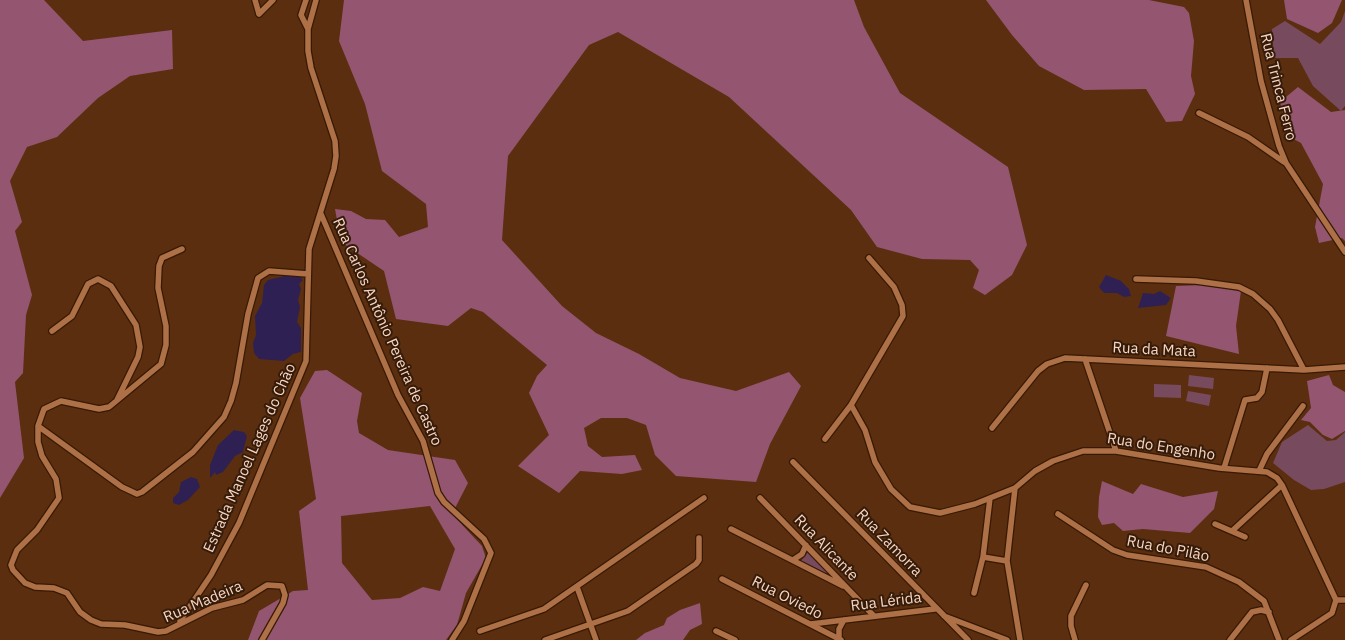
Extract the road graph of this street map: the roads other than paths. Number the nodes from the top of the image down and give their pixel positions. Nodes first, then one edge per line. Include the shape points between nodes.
1 (255, 0) edge
2 (273, 0) edge
3 (306, 0) edge
4 (316, 0) edge
5 (1246, 0) edge
6 (308, 29) junction
7 (1200, 114) dead end
8 (1286, 163) junction
9 (321, 214) junction
10 (182, 249) dead end
11 (1345, 252) edge
12 (869, 258) dead end
13 (308, 274) junction
14 (1136, 279) dead end
15 (52, 331) dead end
16 (1085, 359) junction
17 (1345, 367) edge
18 (1266, 368) junction
19 (1304, 370) junction
20 (117, 402) junction
21 (851, 405) junction
22 (1302, 406) dead end
23 (38, 426) junction
24 (992, 428) dead end
25 (825, 439) dead end
26 (1116, 451) junction
27 (793, 462) dead end
28 (1224, 468) junction
29 (1259, 471) junction
30 (1282, 486) junction
31 (1015, 488) junction
32 (704, 498) dead end
33 (760, 498) dead end
34 (990, 498) junction
35 (1058, 514) dead end
36 (1214, 524) dead end
37 (731, 529) dead end
38 (1232, 532) junction
39 (1245, 537) dead end
40 (700, 538) dead end
41 (806, 545) junction
42 (982, 557) junction
43 (793, 560) junction
44 (1007, 561) junction
45 (722, 579) dead end
46 (1086, 585) dead end
47 (578, 587) junction
48 (847, 588) junction
49 (974, 593) dead end
50 (1336, 600) junction
51 (1345, 600) edge
52 (935, 609) junction
53 (1269, 612) junction
54 (942, 615) junction
55 (874, 616) junction
56 (844, 620) junction
57 (178, 624) junction
58 (590, 624) junction
59 (811, 624) junction
60 (716, 630) dead end
61 (480, 632) dead end
62 (262, 640) edge
63 (452, 640) edge
64 (545, 640) edge
65 (596, 640) edge
66 (735, 640) edge
67 (840, 640) edge
68 (968, 640) edge
69 (1007, 640) edge
70 (1020, 640) edge
71 (1075, 640) edge
72 (1230, 640) edge
73 (1279, 640) edge
74 (1291, 640) edge

1 - 2 street via 259,14
3 - 6 street via 301,15
4 - 6 street, Estrada Manoel Lages do Chão
5 - 8 street, Rua Trinca Ferro via 1272,126
6 - 9 street, Estrada Manoel Lages do Chão via 312,68 335,141 336,156
7 - 8 street via 1248,137
8 - 11 street, Rua Trinca Ferro
9 - 13 street, Estrada Manoel Lages do Chão via 312,236
9 - 63 street, Rua Carlos Antônio Pereira de Castro via 398,395 423,442 438,493 484,539 491,553 464,621
10 - 20 street via 162,258 159,266 158,288 166,326 161,364
12 - 21 street via 894,287 903,316
13 - 23 street via 269,271 258,278 234,392 224,417 193,452 142,492 137,494 122,487
13 - 57 street, Estrada Manoel Lages do Chão via 304,369 239,523 211,575
14 - 19 street via 1204,282 1239,287 1253,294 1278,320
15 - 20 street via 72,316 88,284 98,279 111,286 136,325 140,347
16 - 18 street, Rua da Mata
16 - 24 street, Rua da Mata via 1065,358 1043,367
16 - 26 street
17 - 19 street, Rua da Mata
18 - 19 street, Rua da Mata
18 - 28 street via 1262,392 1257,398 1246,400
20 - 23 street via 99,409 66,401 54,404 44,409
21 - 25 street
21 - 34 street, Rua do Engenho via 865,430 882,476 900,500 910,507 944,514
22 - 29 street via 1267,454
23 - 57 street, Rua Madeira via 42,456 56,479 59,498 37,530 17,550 12,559 13,570 25,583 34,587 67,592 80,612 101,624 162,632
26 - 28 street, Rua do Engenho
26 - 31 street, Rua do Engenho via 1083,450 1069,454 1035,471
27 - 52 street, Rua Zamorra
28 - 29 street, Rua do Engenho
29 - 30 street, Rua do Engenho via 1273,475
30 - 38 street
30 - 50 street, Rua do Engenho
31 - 34 street, Rua do Engenho
31 - 44 street
32 - 47 street
33 - 41 street, Rua Alicante
34 - 42 street
35 - 53 street, Rua do Pilão via 1113,550 1127,555 1190,563 1219,572 1255,592
36 - 38 street
37 - 43 street
38 - 39 street
40 - 58 street via 696,564 628,611
41 - 43 street via 802,554
41 - 48 street, Rua Alicante
42 - 44 street
42 - 49 street
43 - 48 street
44 - 70 street
45 - 59 street, Rua Oviedo
46 - 71 street via 1071,616
47 - 58 street
47 - 61 street via 538,612
48 - 55 street, Rua Alicante
50 - 51 street
50 - 74 street via 1335,608 1327,618
52 - 54 street, Rua Zamorra
52 - 55 street, Rua Lérida
53 - 72 street via 1252,612
53 - 73 street, Rua do Pilão
54 - 68 street, Rua Zamorra
54 - 69 street
55 - 56 street, Rua Lérida
56 - 59 street, Rua Lérida
56 - 67 street via 839,629
57 - 62 street, Rua Madeira via 212,608 243,600 267,585 282,586 283,603
58 - 64 street
58 - 65 street
59 - 67 street, Rua Oviedo
60 - 66 street

